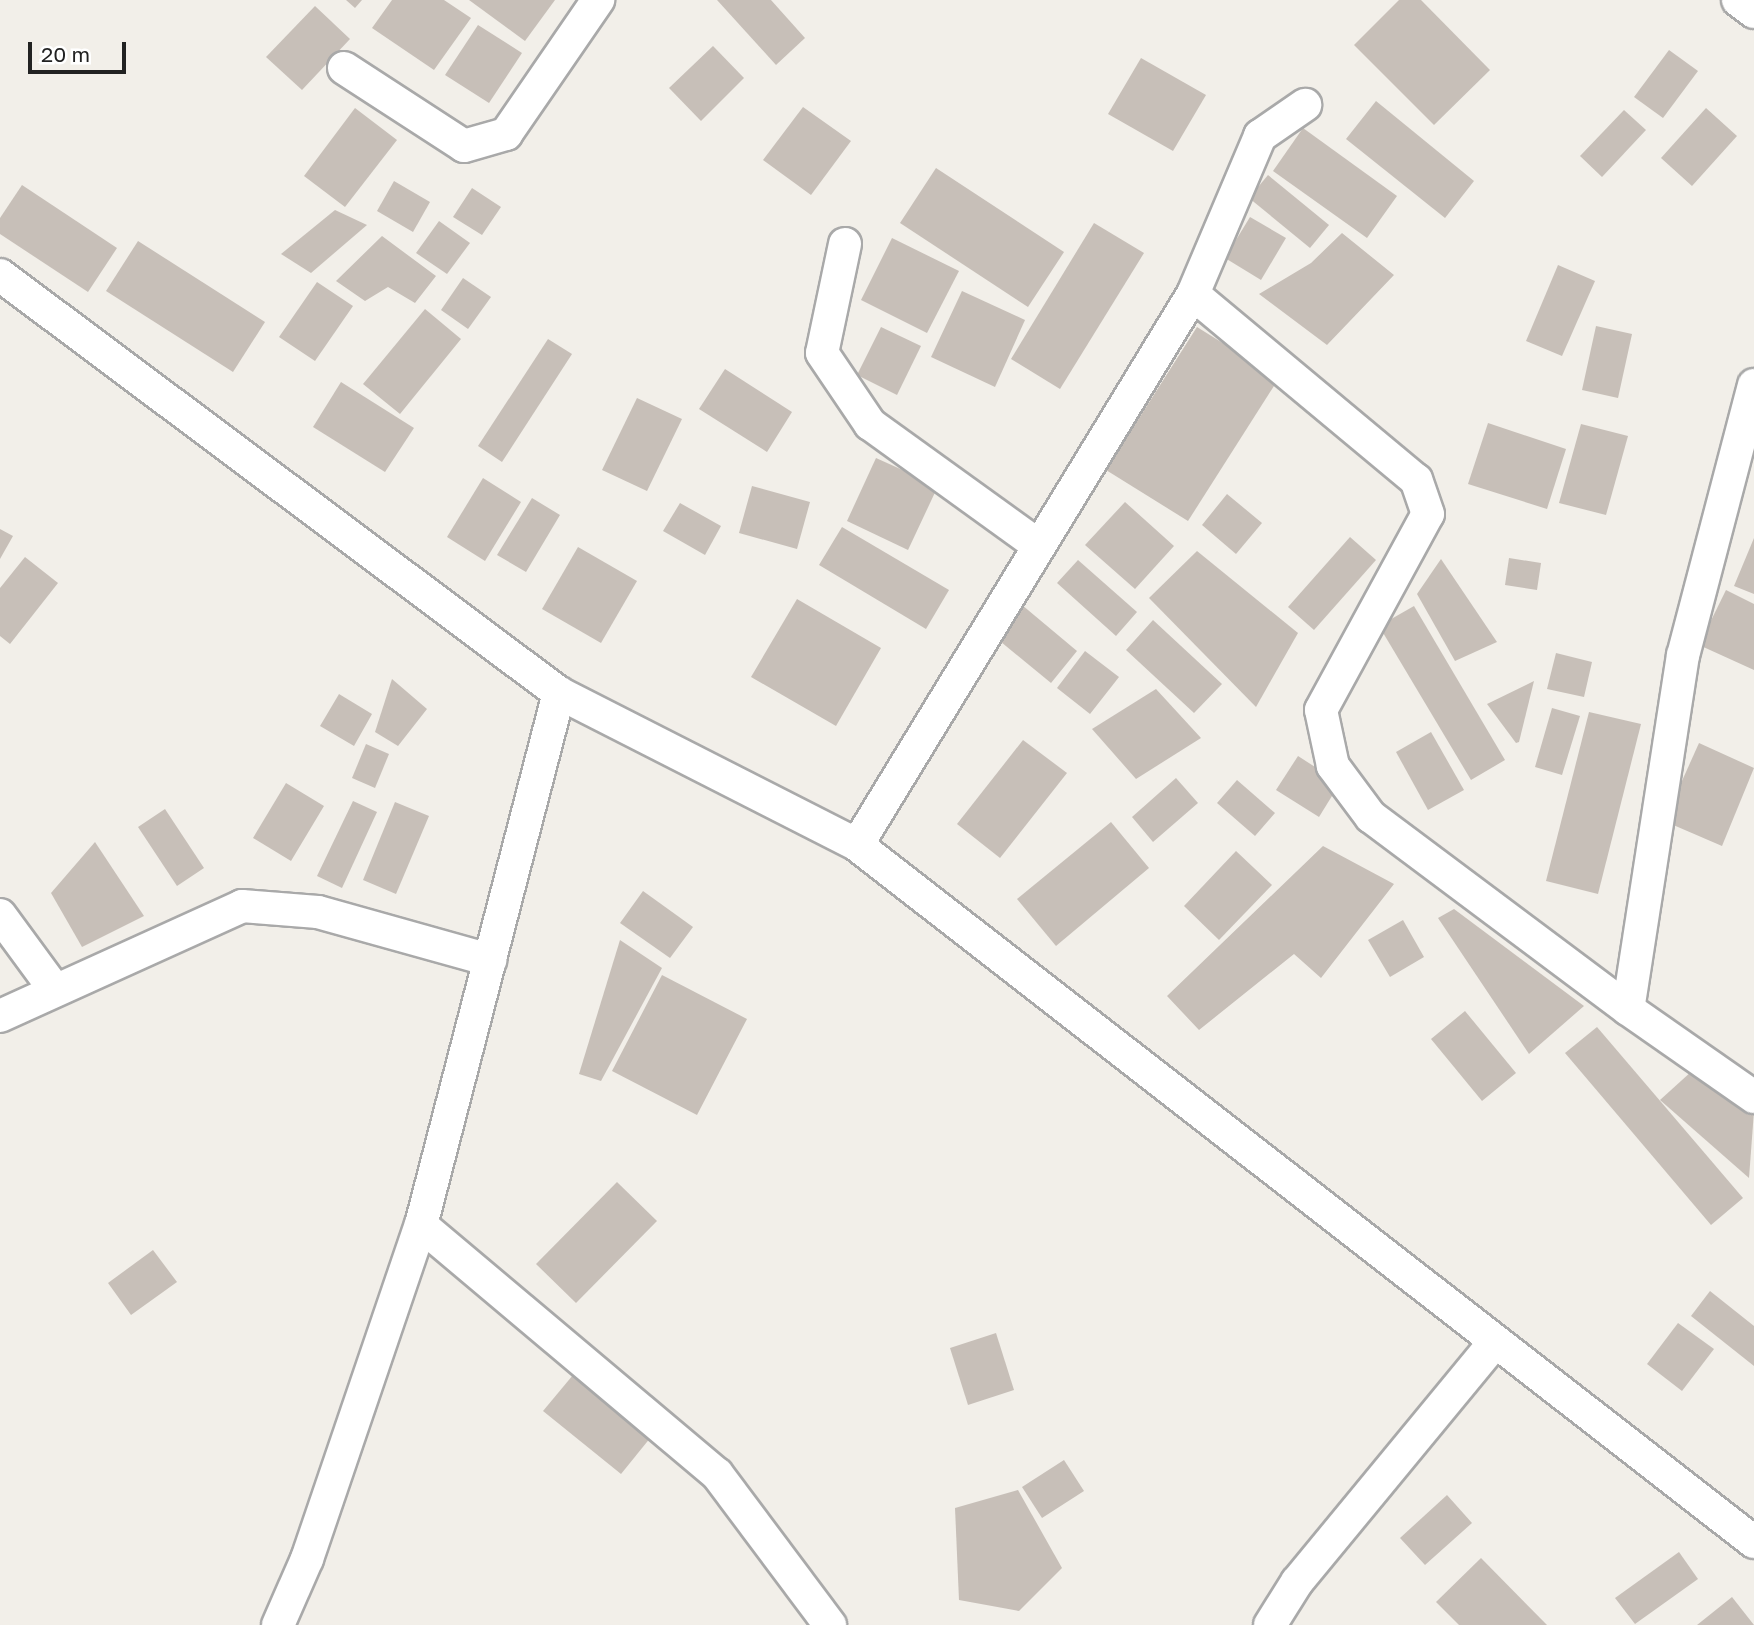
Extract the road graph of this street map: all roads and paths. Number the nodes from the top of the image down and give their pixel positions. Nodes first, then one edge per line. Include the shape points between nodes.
1 (598, 0) edge
2 (1738, 0) edge
3 (1754, 12) edge
4 (344, 68) dead end
5 (1305, 105) dead end
6 (845, 244) dead end
7 (0, 275) edge
8 (1193, 294) junction
9 (1754, 385) edge
10 (1038, 545) junction
11 (559, 693) junction
12 (857, 845) junction
13 (0, 915) edge
14 (490, 960) junction
15 (55, 990) junction
16 (1628, 1009) junction
17 (0, 1016) edge
18 (1754, 1097) edge
19 (421, 1225) junction
20 (1493, 1344) junction
21 (1754, 1542) edge
22 (278, 1625) edge
23 (830, 1625) edge
24 (1270, 1625) edge

1 - 4 street via 506,134 464,146
2 - 3 street
5 - 8 street via 1260,136
6 - 10 street via 822,353 870,424
7 - 11 street
8 - 10 street
8 - 16 street via 1416,480 1428,514 1321,710 1333,766 1371,817
9 - 16 street via 1683,655
10 - 12 street
11 - 12 street
11 - 14 street
12 - 20 street
13 - 15 street
14 - 15 street via 318,912 242,906
14 - 19 street
15 - 17 street
16 - 18 street
19 - 22 street via 307,1559
19 - 23 street via 716,1474
20 - 21 street
20 - 24 street via 1297,1582

